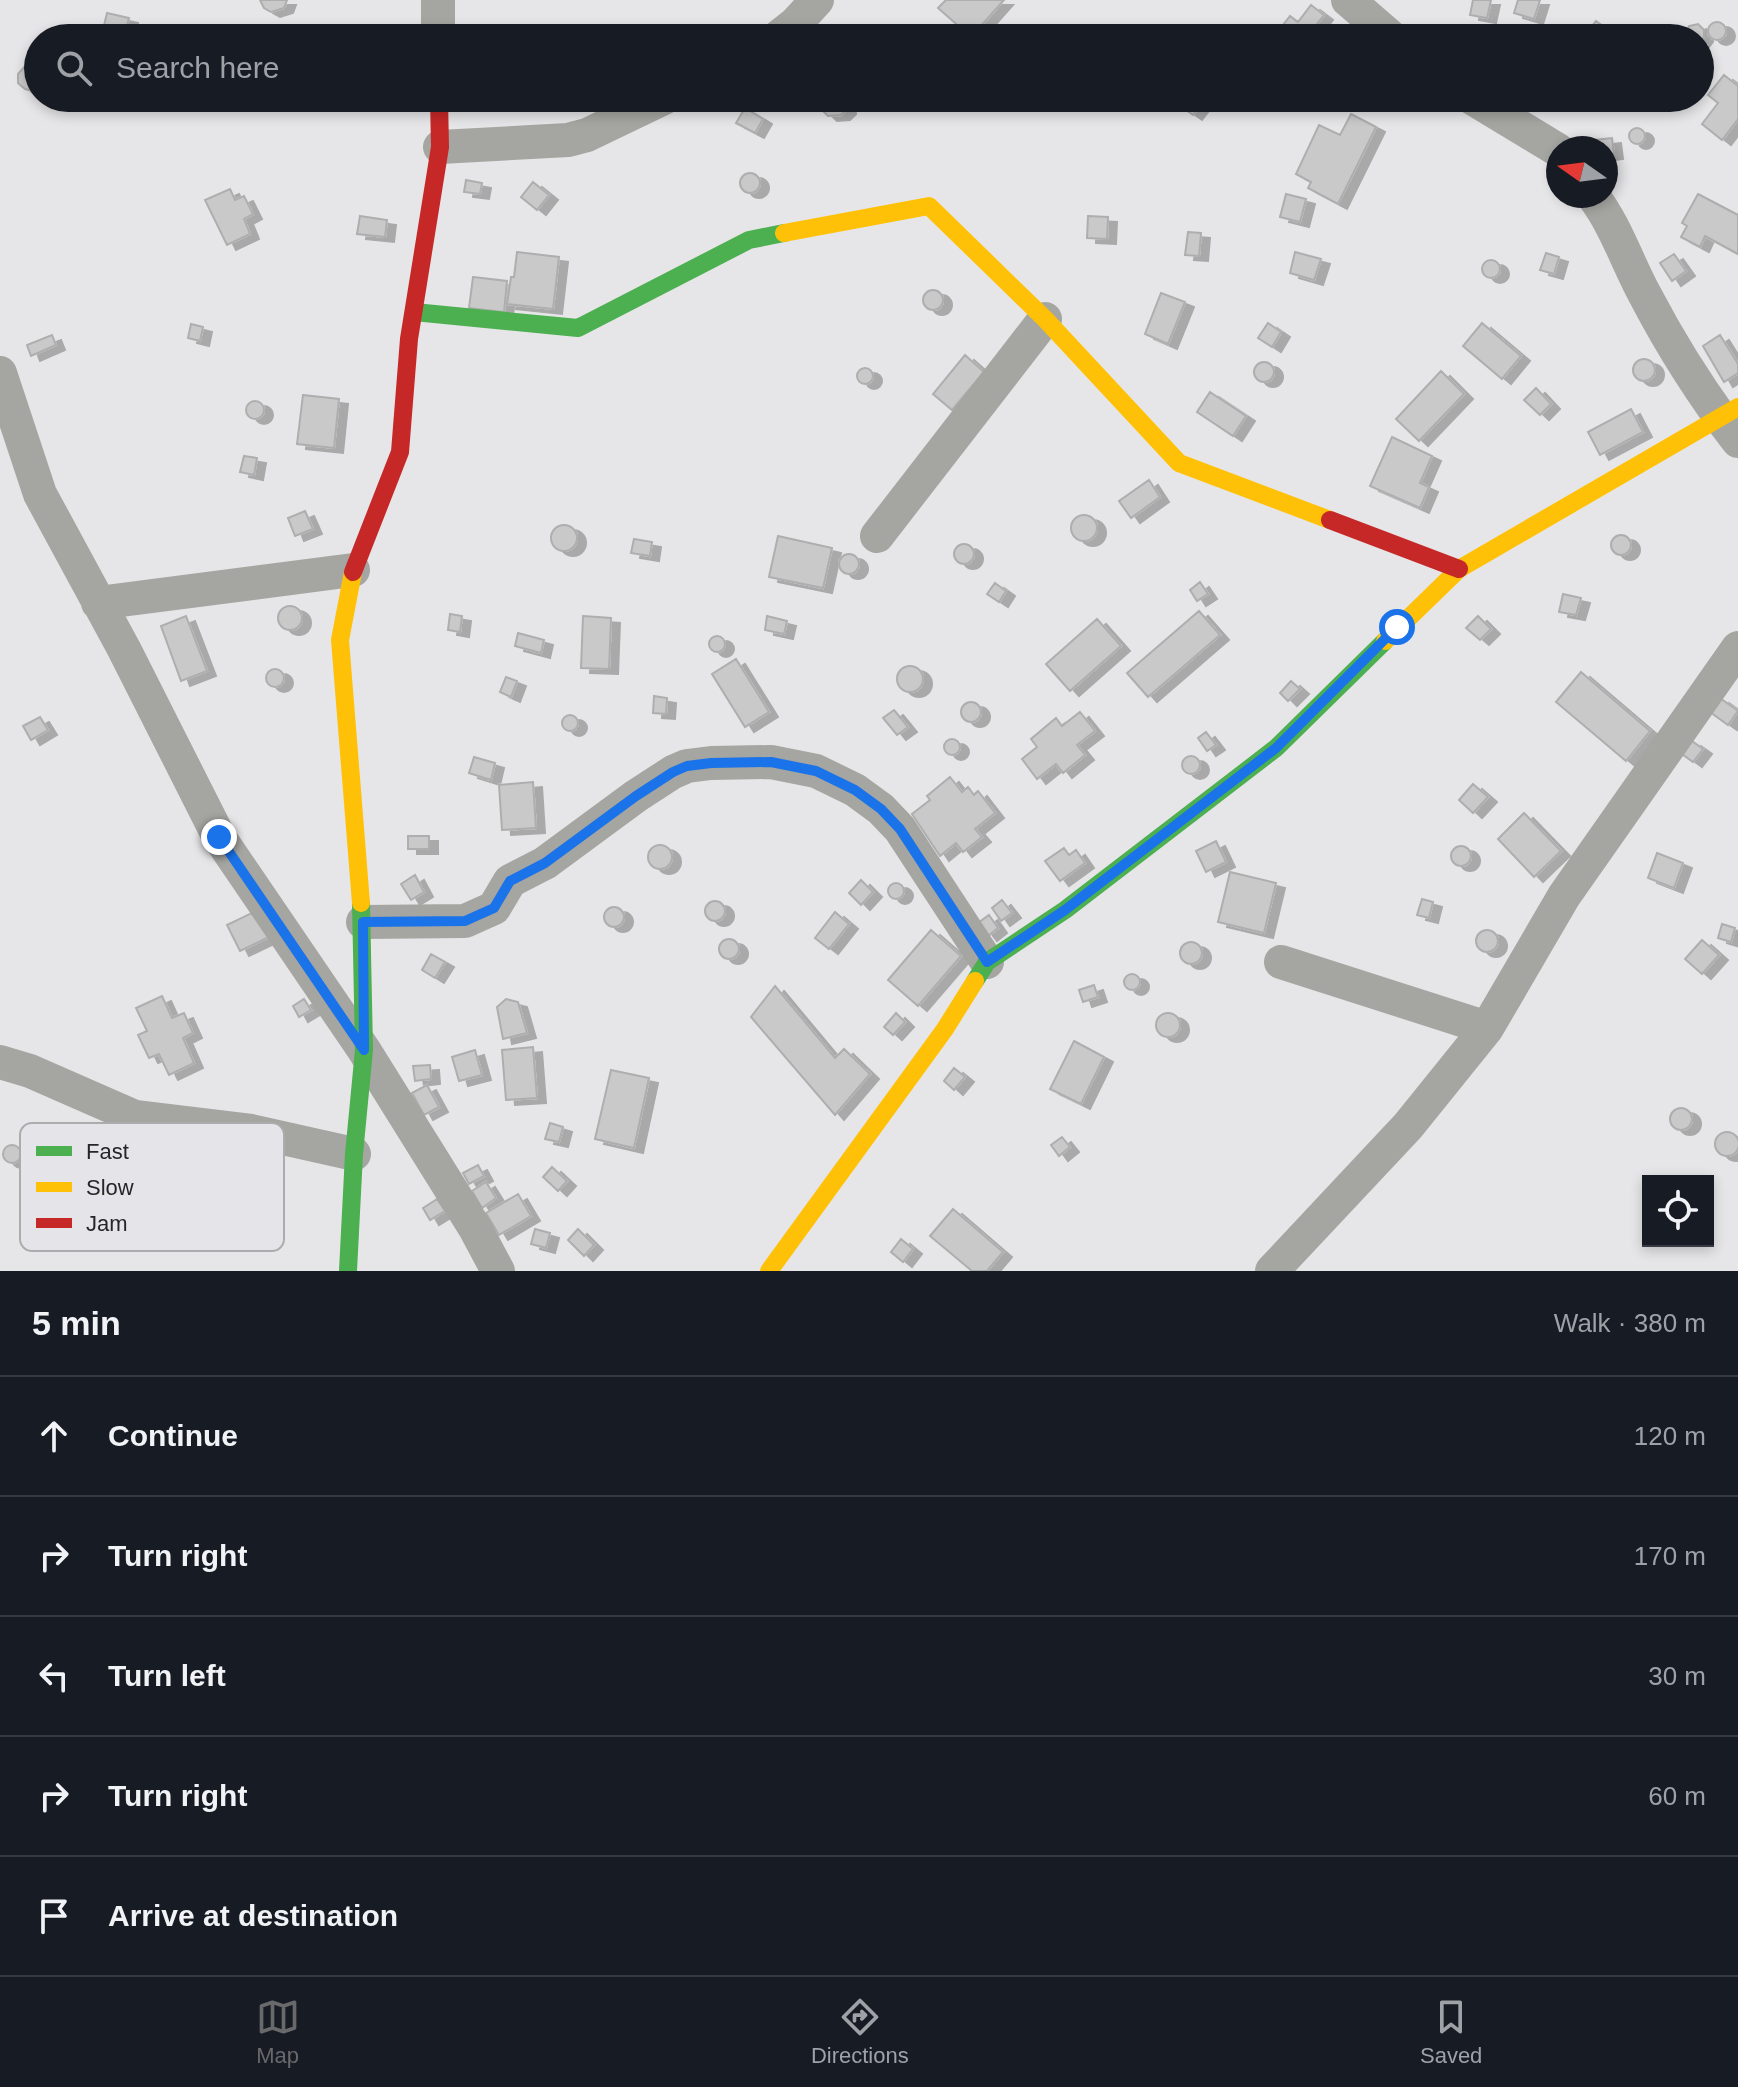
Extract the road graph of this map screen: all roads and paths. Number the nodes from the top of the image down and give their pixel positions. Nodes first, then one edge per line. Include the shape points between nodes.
1 (438, 0) edge
2 (817, 0) edge
3 (1348, 0) edge
4 (438, 24) edge
5 (795, 24) edge
6 (1376, 24) edge
7 (439, 112) edge
8 (635, 112) edge
9 (1495, 112) edge
10 (1546, 143) edge
11 (440, 147) junction
12 (1602, 208) edge
13 (414, 312) junction
14 (1045, 319) junction
15 (0, 373) edge
16 (1732, 422) edge
17 (877, 536) dead end
18 (1459, 569) junction
19 (353, 570) junction
20 (98, 603) junction
21 (1738, 648) edge
22 (363, 922) junction
23 (987, 962) junction
24 (1281, 962) dead end
25 (1487, 1028) junction
26 (364, 1050) junction
27 (0, 1062) edge
28 (185, 1123) edge
29 (284, 1138) edge
30 (354, 1154) junction
31 (348, 1271) edge
32 (498, 1271) edge
33 (769, 1271) edge
34 (1272, 1271) edge

1 - 4 street
2 - 5 street
3 - 6 street
7 - 11 street
8 - 11 street via 568,140
9 - 10 street
11 - 13 street
12 - 16 street via 1645,295
13 - 14 street via 578,328 749,240 929,206
13 - 19 street via 400,452
14 - 17 street
14 - 18 street via 1179,463
15 - 20 street via 40,494
16 - 18 street
18 - 23 street via 1276,748 1065,910
19 - 20 street
19 - 22 street via 340,640
20 - 26 street via 219,837
21 - 25 street via 1564,896
22 - 23 street via 465,921 494,908 510,881 545,863 673,772 711,763 771,762 816,771 881,809 900,829
22 - 26 street
23 - 33 street via 945,1029
24 - 25 street
25 - 34 street via 1408,1126
26 - 30 street
26 - 32 street
27 - 28 street via 135,1117
29 - 30 street
30 - 31 street

